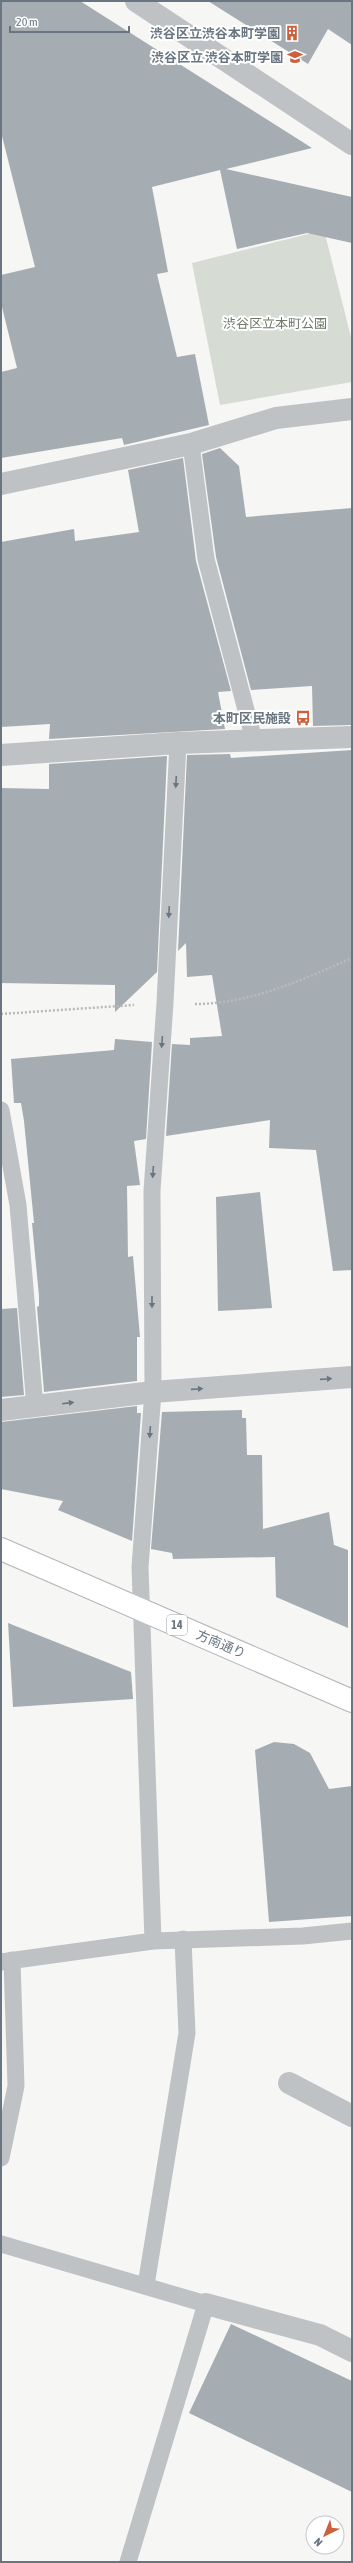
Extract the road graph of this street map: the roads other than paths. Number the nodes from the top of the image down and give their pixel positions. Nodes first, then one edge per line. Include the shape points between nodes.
1 (136, 1) edge
2 (352, 144) edge
3 (352, 409) edge
4 (191, 444) junction
5 (1, 484) edge
6 (352, 737) edge
7 (254, 740) junction
8 (178, 743) junction
9 (1, 754) edge
10 (1, 1110) edge
11 (352, 1377) edge
12 (153, 1392) junction
13 (35, 1407) junction
14 (1, 1410) edge
15 (1, 1549) edge
16 (140, 1609) junction
17 (352, 1701) edge
18 (352, 1931) edge
19 (183, 1939) junction
20 (152, 1941) junction
21 (7, 1961) edge
22 (288, 2083) dead end
23 (352, 2116) edge
24 (1, 2158) edge
25 (1, 2244) edge
26 (146, 2285) junction
27 (206, 2304) junction
28 (352, 2351) edge
29 (128, 2562) edge

1 - 2 street
3 - 4 street via 276,418
4 - 5 street
4 - 7 lane via 206,559
6 - 7 street
7 - 8 street
8 - 9 street
8 -> 12 lane via 165,1003 152,1190
10 - 13 lane via 18,1205
12 -> 11 street
13 -> 12 street
12 -> 16 lane via 140,1567
13 - 14 street
15 - 16 main road, 方南通り / 14
16 - 17 main road, 方南通り / 14
16 - 20 lane
18 - 19 lane via 303,1936
19 - 20 lane
19 - 26 lane via 187,2033
20 - 21 lane
21 - 24 lane via 16,2086
22 - 23 street
25 - 26 lane
26 - 27 lane
27 - 28 street via 320,2335
27 - 29 lane

